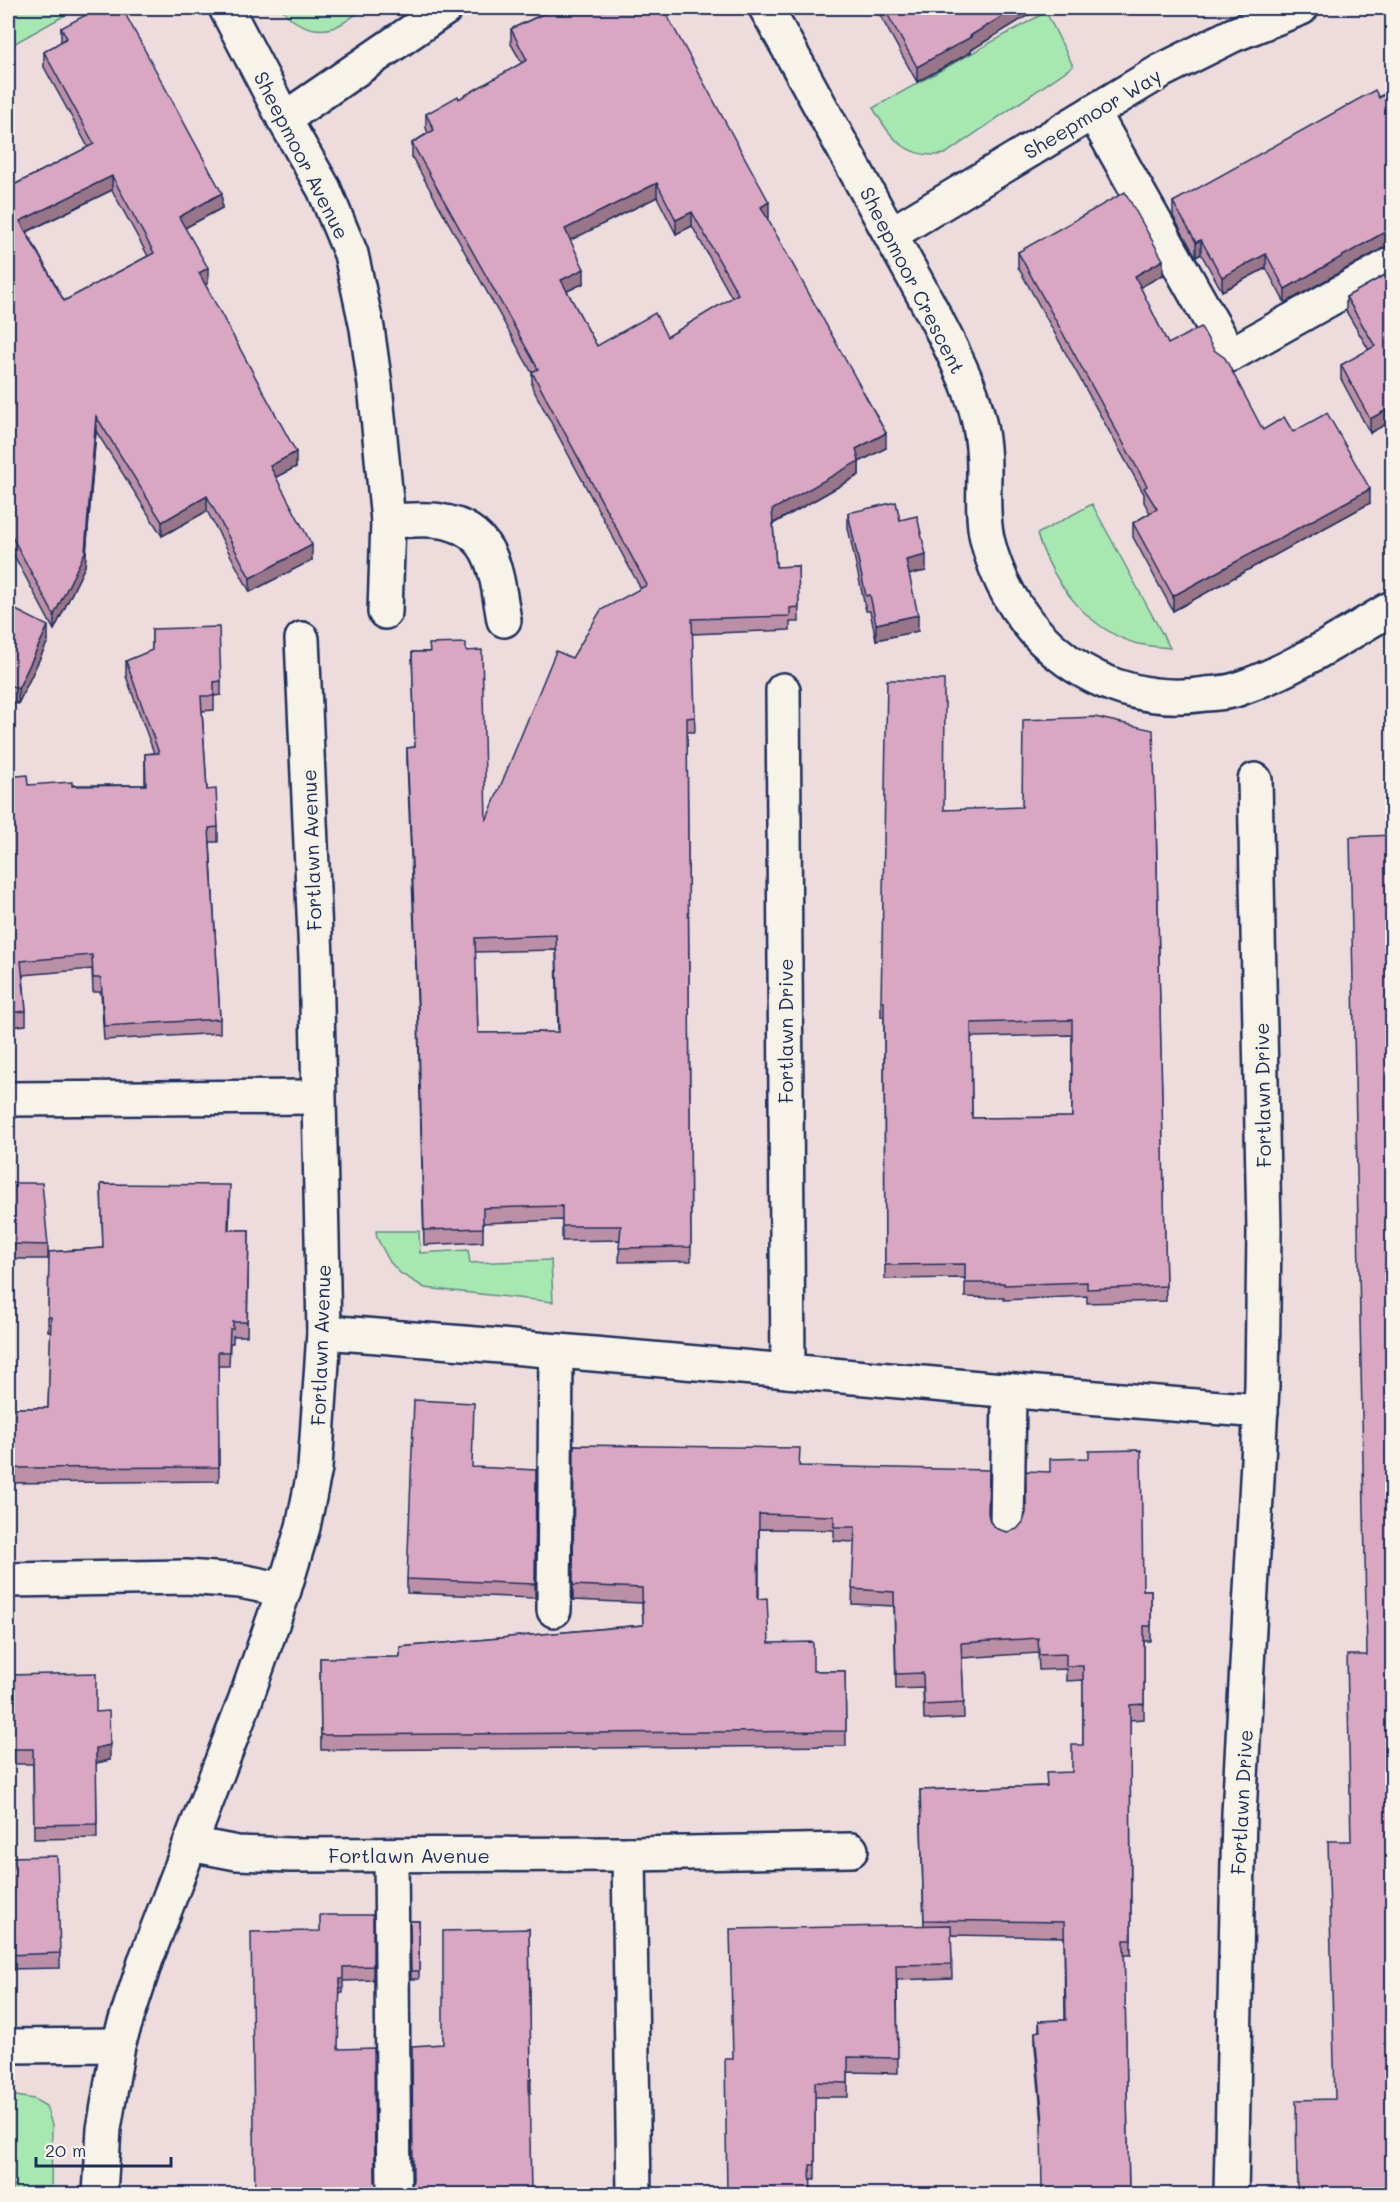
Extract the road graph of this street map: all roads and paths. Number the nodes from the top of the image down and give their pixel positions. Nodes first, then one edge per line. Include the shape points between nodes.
1 (226, 8) edge
2 (446, 8) edge
3 (766, 8) edge
4 (1301, 8) edge
5 (1093, 112) junction
6 (284, 118) junction
7 (891, 234) junction
8 (1392, 264) edge
9 (388, 521) junction
10 (1392, 608) edge
11 (385, 612) dead end
12 (504, 620) dead end
13 (302, 639) dead end
14 (783, 690) dead end
15 (1255, 780) dead end
16 (318, 1097) junction
17 (8, 1099) edge
18 (324, 1332) junction
19 (556, 1351) junction
20 (788, 1371) junction
21 (1009, 1391) junction
22 (1261, 1411) junction
23 (1007, 1528) dead end
24 (8, 1580) edge
25 (284, 1590) junction
26 (554, 1610) dead end
27 (190, 1844) junction
28 (851, 1850) dead end
29 (629, 1854) junction
30 (391, 1856) junction
31 (118, 2045) junction
32 (8, 2046) edge
33 (100, 2194) edge
34 (394, 2194) edge
35 (634, 2194) edge
36 (1231, 2194) edge

1 - 6 street, Sheepmoor Avenue
2 - 6 street
3 - 7 street, Sheepmoor Crescent
4 - 5 street, Sheepmoor Way via 1170,66
5 - 7 street, Sheepmoor Way
5 - 8 street via 1230,356
6 - 9 street, Sheepmoor Avenue via 324,189 351,254 375,385
7 - 10 street, Sheepmoor Crescent via 932,307 970,393 983,443 987,537 1000,578 1020,615 1075,667 1115,686 1148,694 1190,697 1235,690 1283,671
9 - 11 street, Sheepmoor Avenue
9 - 12 street via 439,520 462,527 484,544 494,564
13 - 16 street, Fortlawn Avenue
14 - 20 street, Fortlawn Drive
15 - 22 street, Fortlawn Drive via 1264,1230
16 - 17 street
16 - 18 street, Fortlawn Avenue
18 - 19 street
18 - 25 street, Fortlawn Avenue via 315,1468
19 - 20 street
19 - 26 street
20 - 21 street
21 - 22 street
21 - 23 street
22 - 36 street, Fortlawn Drive via 1239,1814
24 - 25 street via 186,1576
25 - 27 street, Fortlawn Avenue
27 - 30 street, Fortlawn Avenue via 237,1853
27 - 31 street, Fortlawn Avenue
28 - 29 street, Fortlawn Avenue
29 - 30 street, Fortlawn Avenue
29 - 35 street
30 - 34 street
31 - 32 street
31 - 33 street, Fortlawn Avenue

